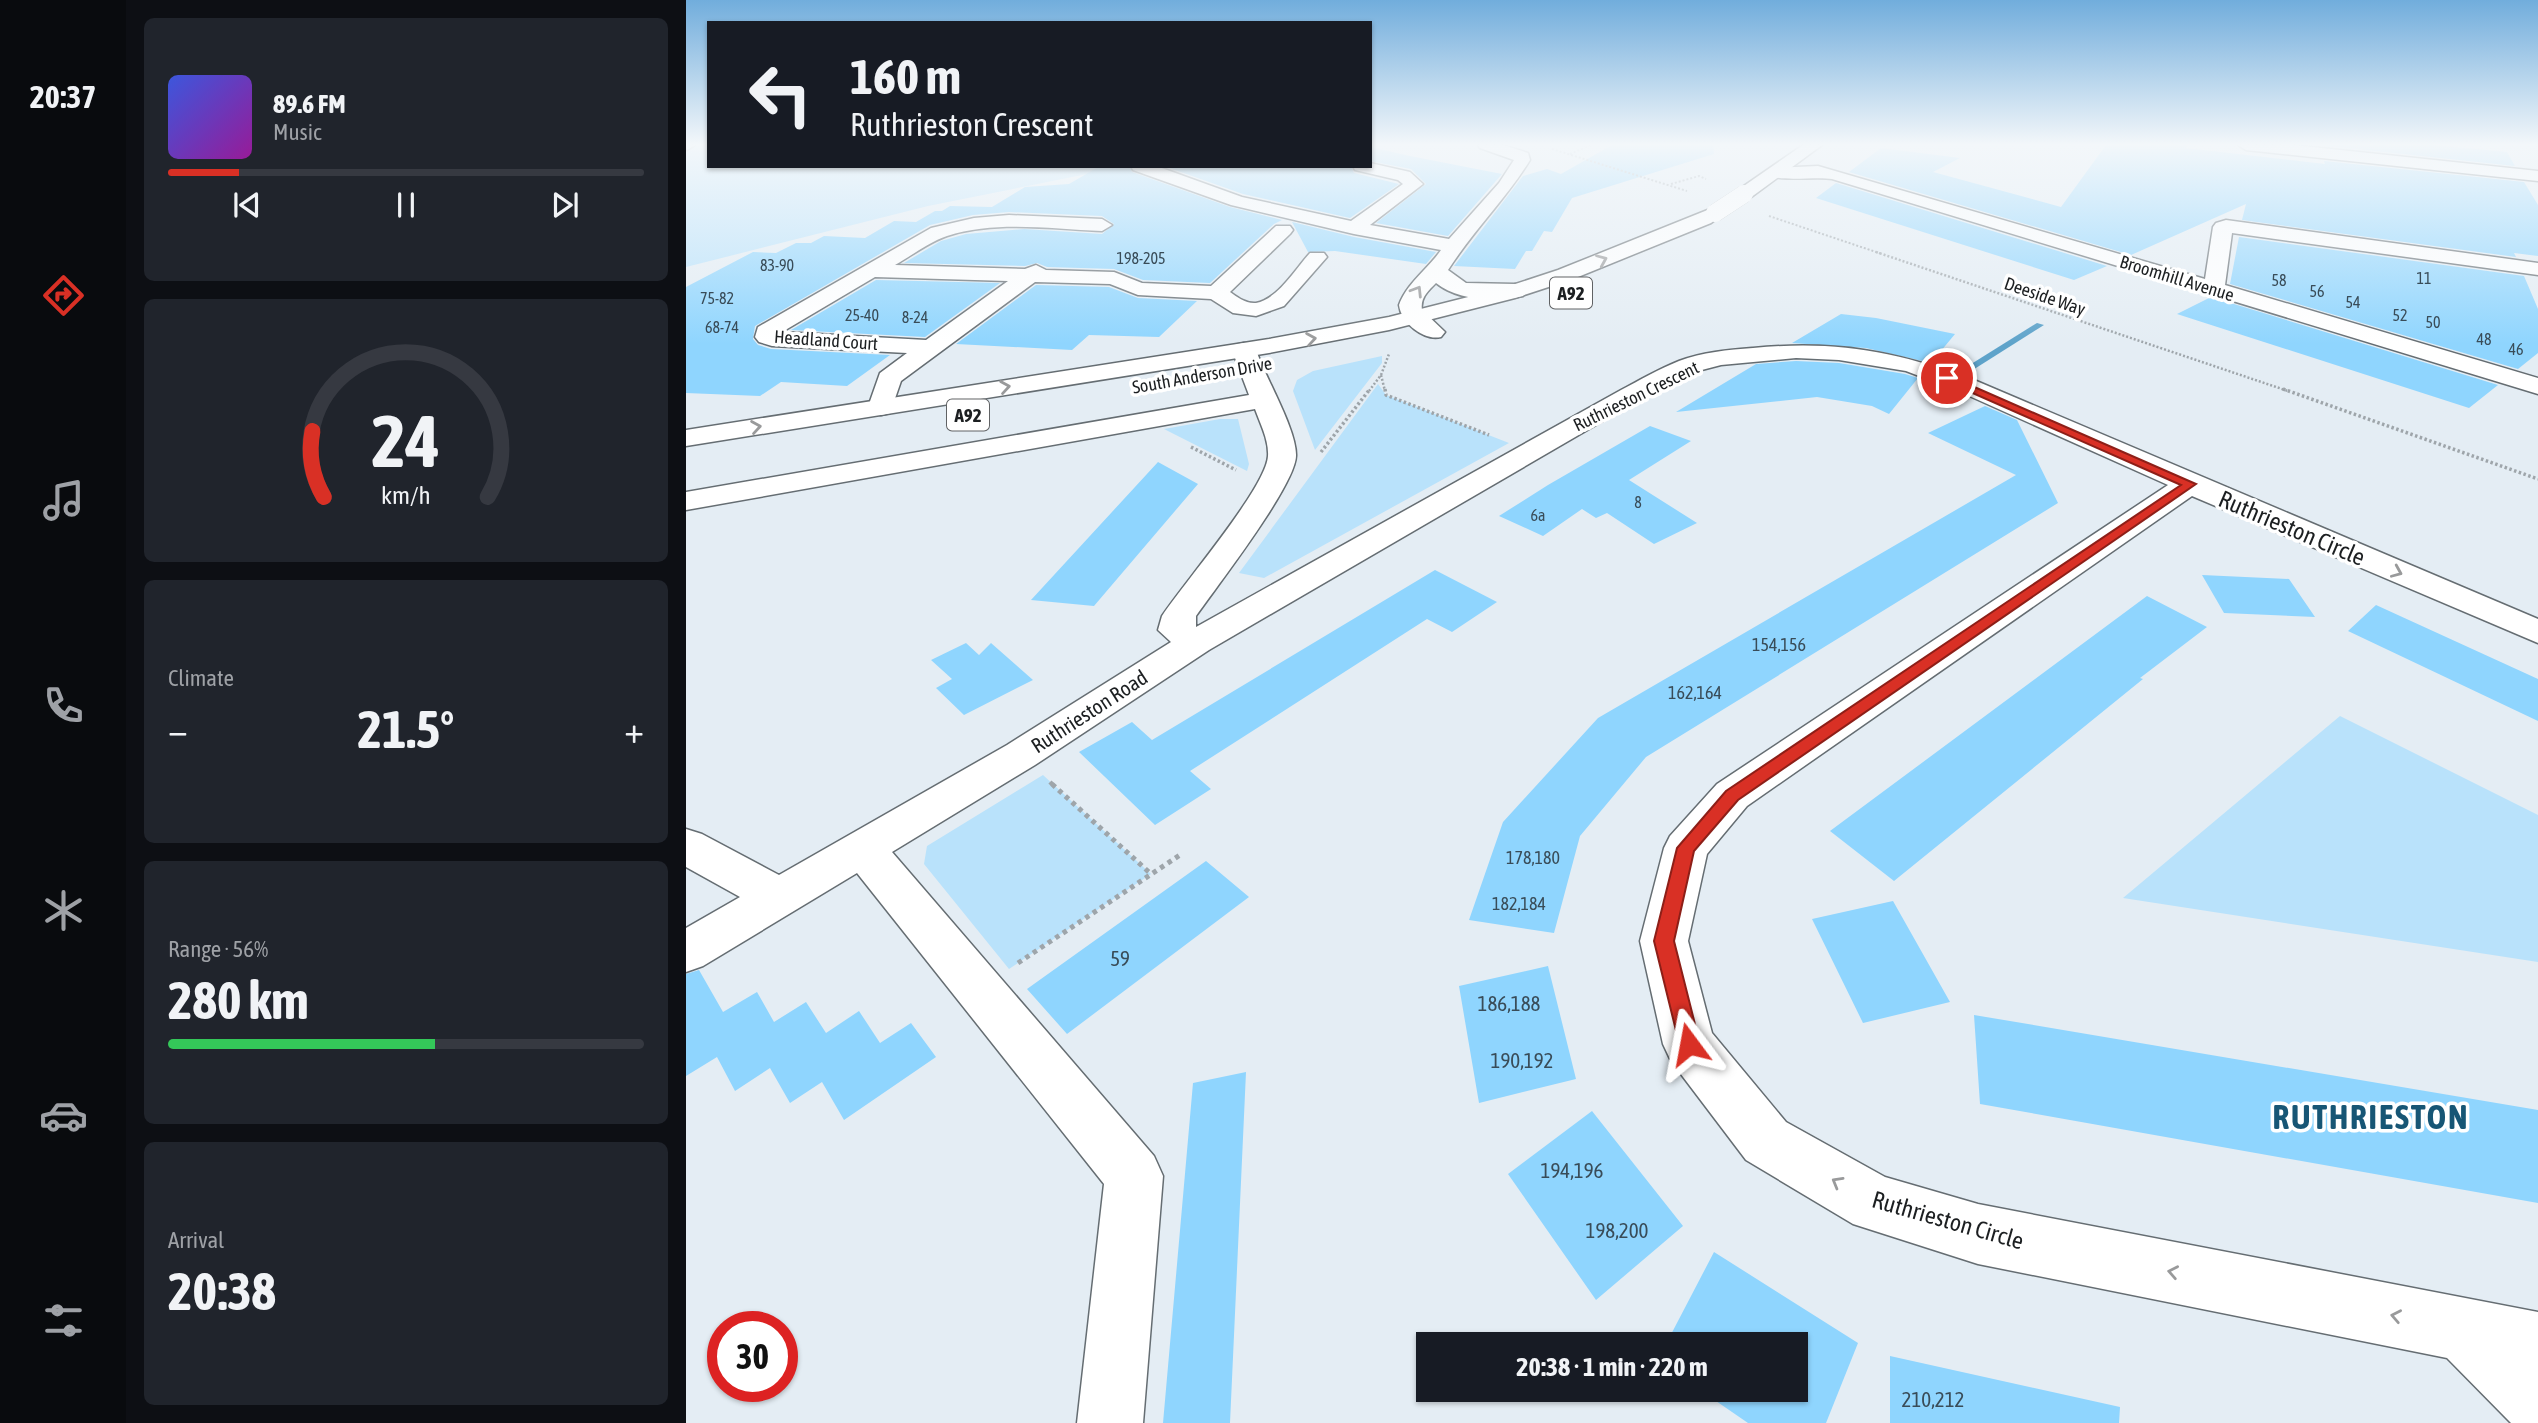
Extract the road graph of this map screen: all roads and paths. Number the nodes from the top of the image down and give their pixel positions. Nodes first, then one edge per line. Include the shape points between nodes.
1 (1282, 211) edge
2 (1377, 211) edge
3 (1483, 211) edge
4 (1717, 211) edge
5 (1957, 211) edge
6 (1762, 214) dead end
7 (1695, 225) junction
8 (1354, 228) junction
9 (1283, 230) dead end
10 (1077, 243) dead end
11 (1454, 246) junction
12 (1317, 257) dead end
13 (1056, 258) dead end
14 (2538, 269) edge
15 (1438, 270) junction
16 (872, 271) junction
17 (1030, 276) junction
18 (2214, 289) junction
19 (1515, 291) junction
20 (1216, 293) junction
21 (1424, 325) junction
22 (929, 346) junction
23 (1389, 353) dead end
24 (1252, 373) junction
25 (1381, 375) junction
26 (2538, 386) edge
27 (881, 407) junction
28 (1155, 420) junction
29 (686, 438) edge
30 (1529, 451) junction
31 (686, 462) edge
32 (2538, 479) edge
33 (2190, 484) junction
34 (1269, 488) junction
35 (686, 501) edge
36 (2538, 632) edge
37 (1196, 642) junction
38 (1021, 755) junction
39 (686, 846) edge
40 (863, 849) junction
41 (1180, 855) dead end
42 (1151, 874) junction
43 (781, 897) junction
44 (686, 952) edge
45 (979, 988) junction
46 (2463, 1329) junction
47 (2538, 1344) edge
48 (2538, 1404) edge
49 (1110, 1423) edge

1 - 8 street
2 - 8 street
3 - 11 street
4 - 7 street, South Anderson Drive / A92, bridge
5 - 18 street, Broomhill Avenue
6 - 32 path, Deeside Way
19 -> 7 street, South Anderson Drive / A92
7 - 21 street, South Anderson Drive / A92 via 1677,247 1634,270 1578,291 1498,316
8 - 11 street
9 - 20 street
10 - 16 street, Headland Court via 1102,225 974,224 937,232
11 - 15 street
12 - 20 street via 1277,301 1264,308 1241,308
13 - 17 street, Headland Court
14 - 18 street via 2226,226
15 - 19 street via 1453,286
21 -> 15 street via 1410,305 1414,293
16 - 17 street
16 - 22 street, Headland Court via 769,329 767,337
17 - 20 street via 1114,278 1138,289
17 - 22 street, Headland Court
18 - 26 street, Broomhill Avenue
19 - 21 street, South Anderson Drive / A92
21 - 24 street, South Anderson Drive / A92
22 - 27 street, Headland Court via 888,378
23 - 25 path
27 -> 24 street, South Anderson Drive / A92
24 - 28 street, South Anderson Drive
24 - 31 street, South Anderson Drive / A92
24 - 34 street via 1282,458
25 - 30 path via 1386,395
25 - 34 path via 1322,451
29 -> 27 street, South Anderson Drive / A92
28 - 34 path via 1158,430
28 - 35 street, South Anderson Drive
30 - 33 street, Ruthrieston Crescent via 1689,366 1755,354 1839,353 1910,365 1965,385
30 - 37 street, Ruthrieston Crescent
33 -> 36 street, Ruthrieston Circle
46 -> 33 street, Ruthrieston Circle via 1978,1234 1874,1203 1766,1141 1689,1044 1664,941 1686,848 1732,795
34 - 37 street via 1179,616 1176,630
37 - 38 street, Ruthrieston Road
38 - 40 street, Ruthrieston Road
38 - 42 path
39 - 43 street
40 - 43 street, Ruthrieston Road
40 - 45 street
41 - 42 path
42 - 45 path
43 - 44 street, Ruthrieston Road
45 - 49 street via 1134,1176
46 - 47 street, Ruthrieston Circle
46 - 48 street

